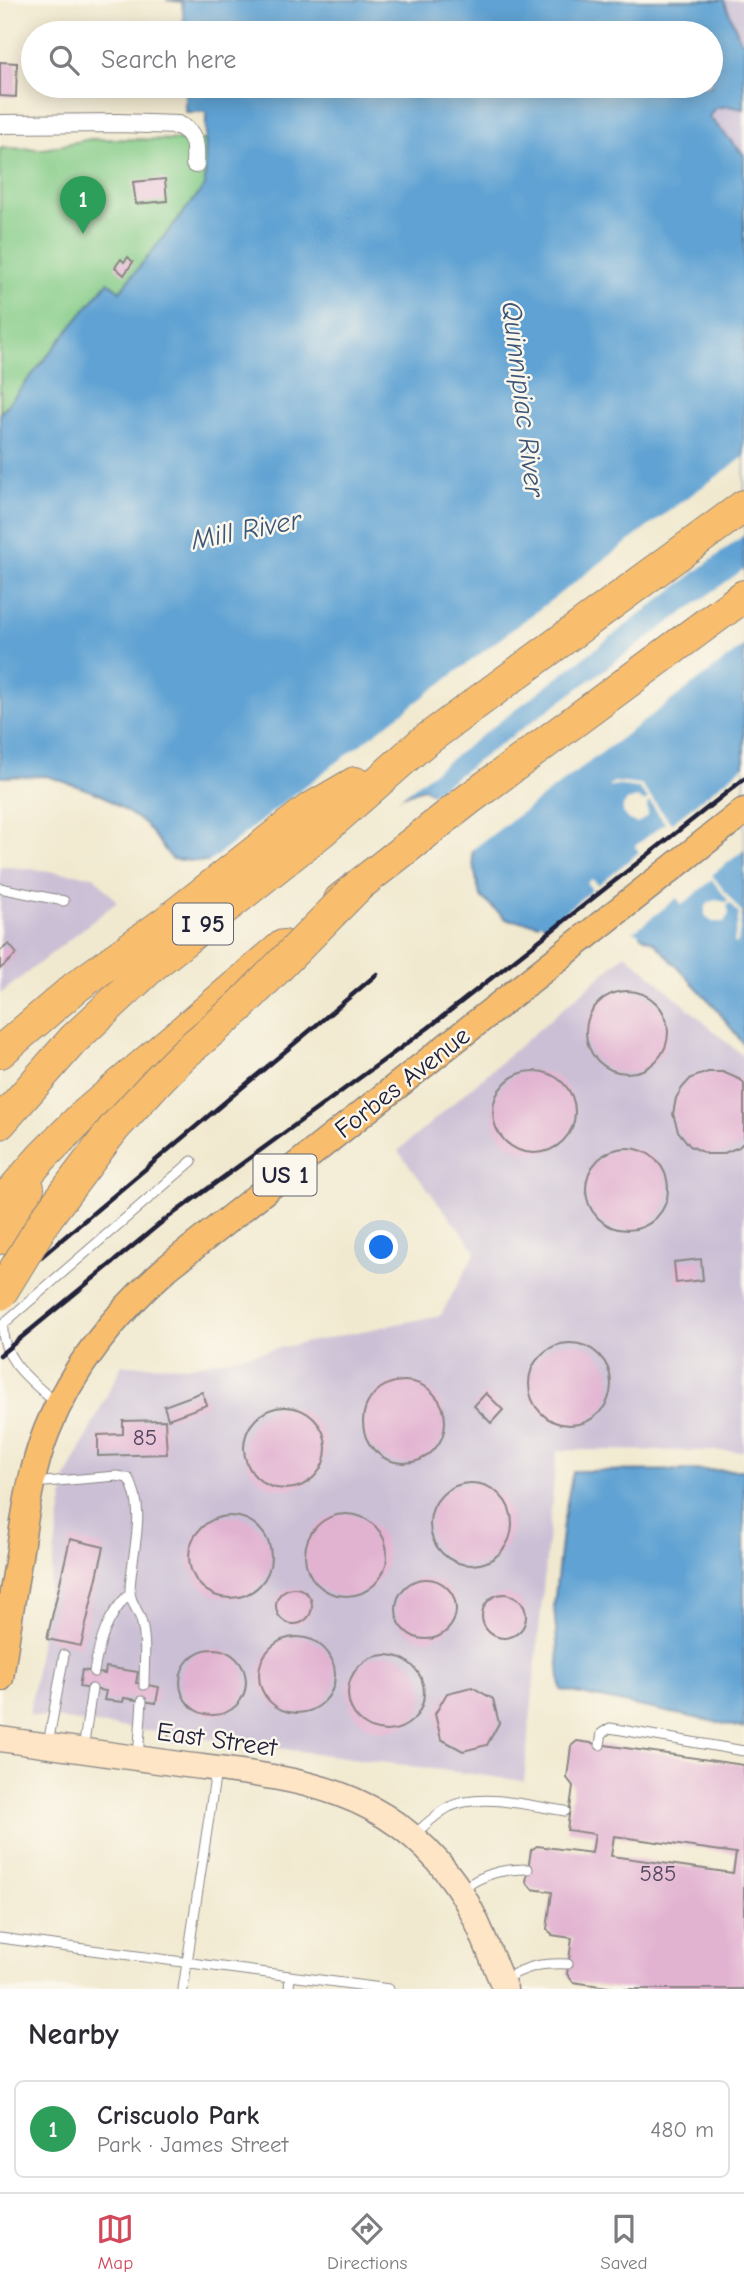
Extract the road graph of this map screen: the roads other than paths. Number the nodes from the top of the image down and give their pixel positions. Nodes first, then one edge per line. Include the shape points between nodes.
1 (0, 124) edge
2 (195, 164) dead end
3 (744, 506) edge
4 (744, 596) edge
5 (422, 743) junction
6 (744, 811) edge
7 (361, 883) junction
8 (0, 888) edge
9 (64, 901) dead end
10 (162, 925) junction
11 (0, 1052) edge
12 (0, 1072) edge
13 (0, 1123) edge
14 (42, 1157) junction
15 (192, 1161) dead end
16 (0, 1205) edge
17 (0, 1238) edge
18 (0, 1294) edge
19 (58, 1405) junction
20 (31, 1483) junction
21 (129, 1594) junction
22 (64, 1655) dead end
23 (94, 1672) dead end
24 (0, 1678) edge
25 (144, 1685) dead end
26 (92, 1689) dead end
27 (142, 1701) dead end
28 (0, 1739) edge
29 (600, 1745) dead end
30 (48, 1746) junction
31 (83, 1751) junction
32 (744, 1751) edge
33 (138, 1758) junction
34 (216, 1769) junction
35 (565, 1811) dead end
36 (412, 1836) junction
37 (528, 1869) dead end
38 (460, 1891) junction
39 (0, 1938) edge
40 (187, 1962) junction
41 (568, 1964) dead end
42 (290, 1976) junction
43 (503, 1985) edge
44 (355, 1987) edge
45 (183, 1989) edge
46 (289, 1989) edge
47 (389, 1989) edge

1 - 2 street via 178,125 193,135
3 - 5 highway, I 95
4 - 7 highway, I 95
5 - 10 highway via 307,811
5 - 13 highway, I 95 via 112,1002
6 - 19 main road, Forbes Avenue / US 1 via 167,1268 129,1304
7 - 14 highway, I 95, bridge via 224,995
7 - 18 highway, bridge via 114,1128 47,1217
8 - 9 lane
10 - 11 highway via 76,987
10 - 12 highway
14 - 16 highway, I 95
14 - 17 highway via 15,1218
15 - 19 lane via 3,1324 1,1337 15,1366
19 - 20 main road, US 1
20 - 21 lane via 128,1478 135,1488 137,1514
20 - 24 main road, US 1
21 - 23 lane via 111,1615
21 - 25 lane via 141,1621
22 - 30 lane
26 - 31 lane
27 - 33 lane
28 - 30 main road, East Street
29 - 32 lane via 602,1733 610,1728
30 - 31 main road, East Street
31 - 33 main road, East Street
33 - 34 main road, East Street
34 - 36 main road, East Street via 338,1792 392,1820
34 - 40 lane
35 - 36 lane via 496,1801 464,1803 438,1814
36 - 38 main road, East Street
37 - 38 lane via 489,1873
38 - 43 main road, East Street
39 - 40 lane
40 - 42 lane
40 - 45 lane
41 - 43 lane via 532,1966
42 - 44 lane
42 - 46 lane
44 - 47 lane

